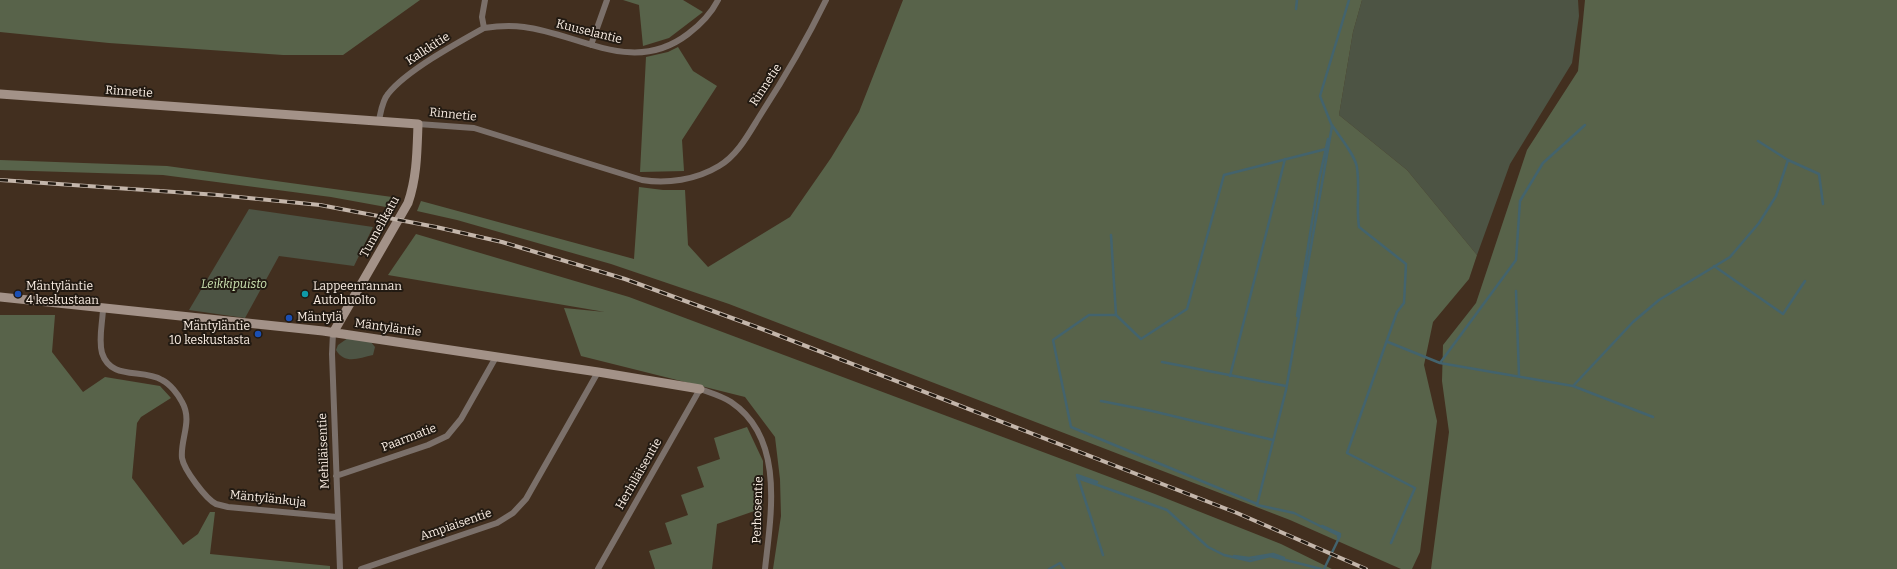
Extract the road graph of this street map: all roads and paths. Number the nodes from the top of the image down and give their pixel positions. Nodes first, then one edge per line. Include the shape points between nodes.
1 (485, 0) edge
2 (607, 0) edge
3 (718, 0) edge
4 (826, 0) edge
5 (484, 28) junction
6 (590, 45) junction
7 (0, 94) edge
8 (379, 120) junction
9 (418, 124) junction
10 (0, 297) edge
11 (103, 307) junction
12 (333, 332) junction
13 (496, 357) junction
14 (598, 372) junction
15 (700, 389) junction
16 (336, 476) junction
17 (338, 517) junction
18 (340, 569) edge
19 (361, 569) edge
20 (598, 569) edge
21 (766, 569) edge

1 - 5 street via 482,17
2 - 6 street
3 - 6 street, Kuuselantie via 697,27 667,46 626,53
4 - 9 street, Rinnetie via 792,67 738,149 720,166 698,176 671,181 642,180 474,128
5 - 6 street, Kuuselantie via 524,27
5 - 8 street, Kalkkitie via 400,82 387,95
7 - 8 street, Rinnetie
8 - 9 street, Rinnetie
9 - 12 street, Tunnelikatu via 416,172 408,203
10 - 11 street, Mäntyläntie
11 - 12 street, Mäntyläntie
11 - 17 street, Mäntylänkuja via 100,341 102,353 109,365 118,371 162,380 183,402 188,417 182,458 186,469 207,496 216,504 228,507
12 - 13 street, Mäntyläntie
12 - 16 street, Mehiläisentie
13 - 14 street, Mäntyläntie
13 - 16 street, Paarmatie via 461,419 447,436 428,445
14 - 15 street, Mäntyläntie
14 - 19 street, Ampiaisentie via 526,499 513,513 498,523
15 - 20 street, Herhiläisentie
15 - 21 street, Perhosentie via 732,402 751,421 764,443 770,468 771,497
16 - 17 street, Mehiläisentie
17 - 18 street, Mehiläisentie

